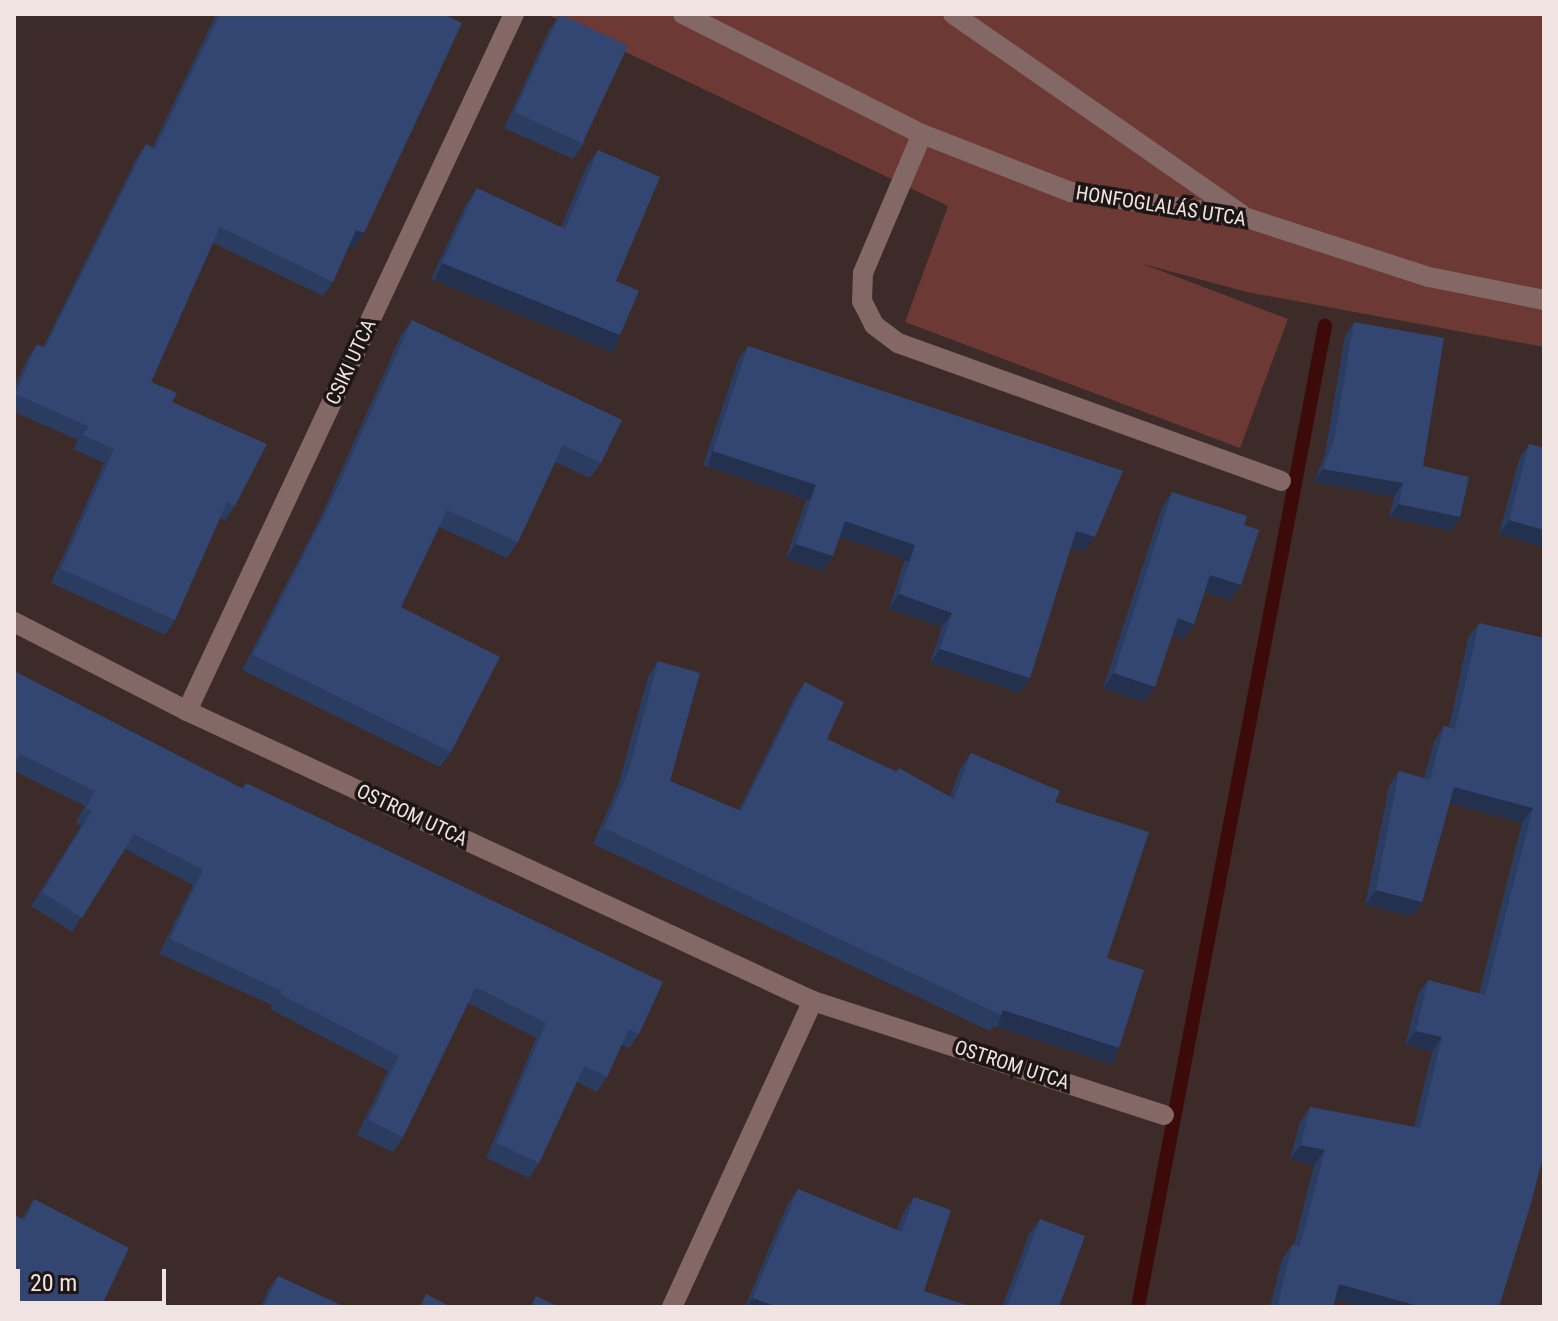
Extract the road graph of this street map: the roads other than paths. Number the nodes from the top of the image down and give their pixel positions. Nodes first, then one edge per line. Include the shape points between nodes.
1 (514, 14) edge
2 (683, 14) edge
3 (953, 14) edge
4 (922, 134) junction
5 (1244, 217) junction
6 (1544, 300) edge
7 (1281, 481) dead end
8 (14, 622) edge
9 (187, 711) junction
10 (813, 1001) junction
11 (1164, 1115) dead end
12 (672, 1307) edge

1 - 9 street, CSIKI UTCA
2 - 4 street, HONFOGLALÁS UTCA
3 - 5 street
4 - 5 street, HONFOGLALÁS UTCA via 1071,192
4 - 7 street via 863,273 862,301 874,325 898,343
5 - 6 street, HONFOGLALÁS UTCA via 1429,277
8 - 9 street, OSTROM UTCA
9 - 10 street, OSTROM UTCA
10 - 11 street, OSTROM UTCA
10 - 12 street

